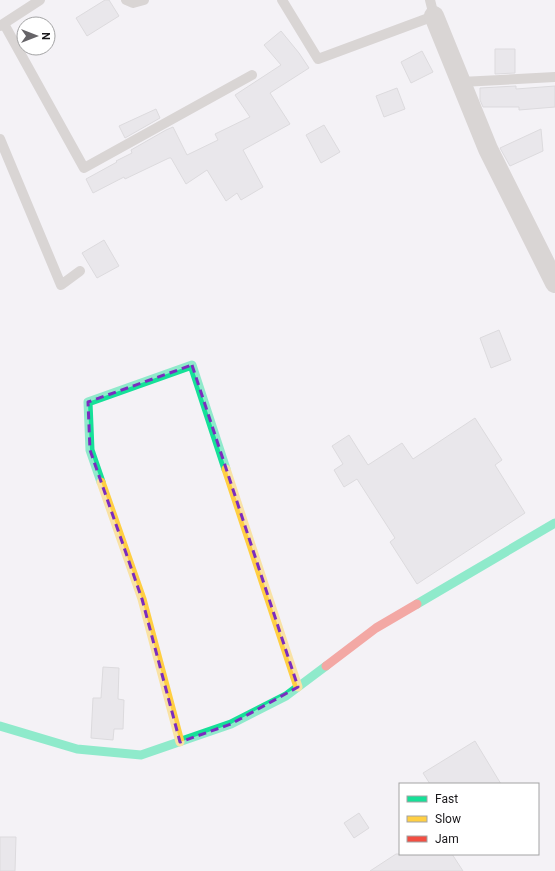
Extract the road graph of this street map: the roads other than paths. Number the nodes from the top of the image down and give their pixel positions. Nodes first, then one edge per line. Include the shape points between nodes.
1 (40, 0) edge
2 (126, 0) edge
3 (144, 0) edge
4 (282, 0) edge
5 (432, 8) edge
6 (2, 25) edge
7 (252, 75) dead end
8 (555, 77) edge
9 (461, 82) junction
10 (0, 139) edge
11 (80, 272) dead end
12 (555, 283) edge
13 (555, 523) edge
14 (298, 687) junction
15 (0, 726) edge
16 (180, 742) junction

1 - 6 lane
2 - 3 lane
4 - 5 lane via 318,59
5 - 9 street
6 - 7 lane via 84,168
8 - 9 lane
9 - 12 street via 488,149
10 - 11 lane via 61,285
13 - 14 street via 376,628
14 - 16 street via 286,696 231,724
14 - 16 street via 192,365 88,402 90,450 142,599
15 - 16 street via 78,749 141,755

